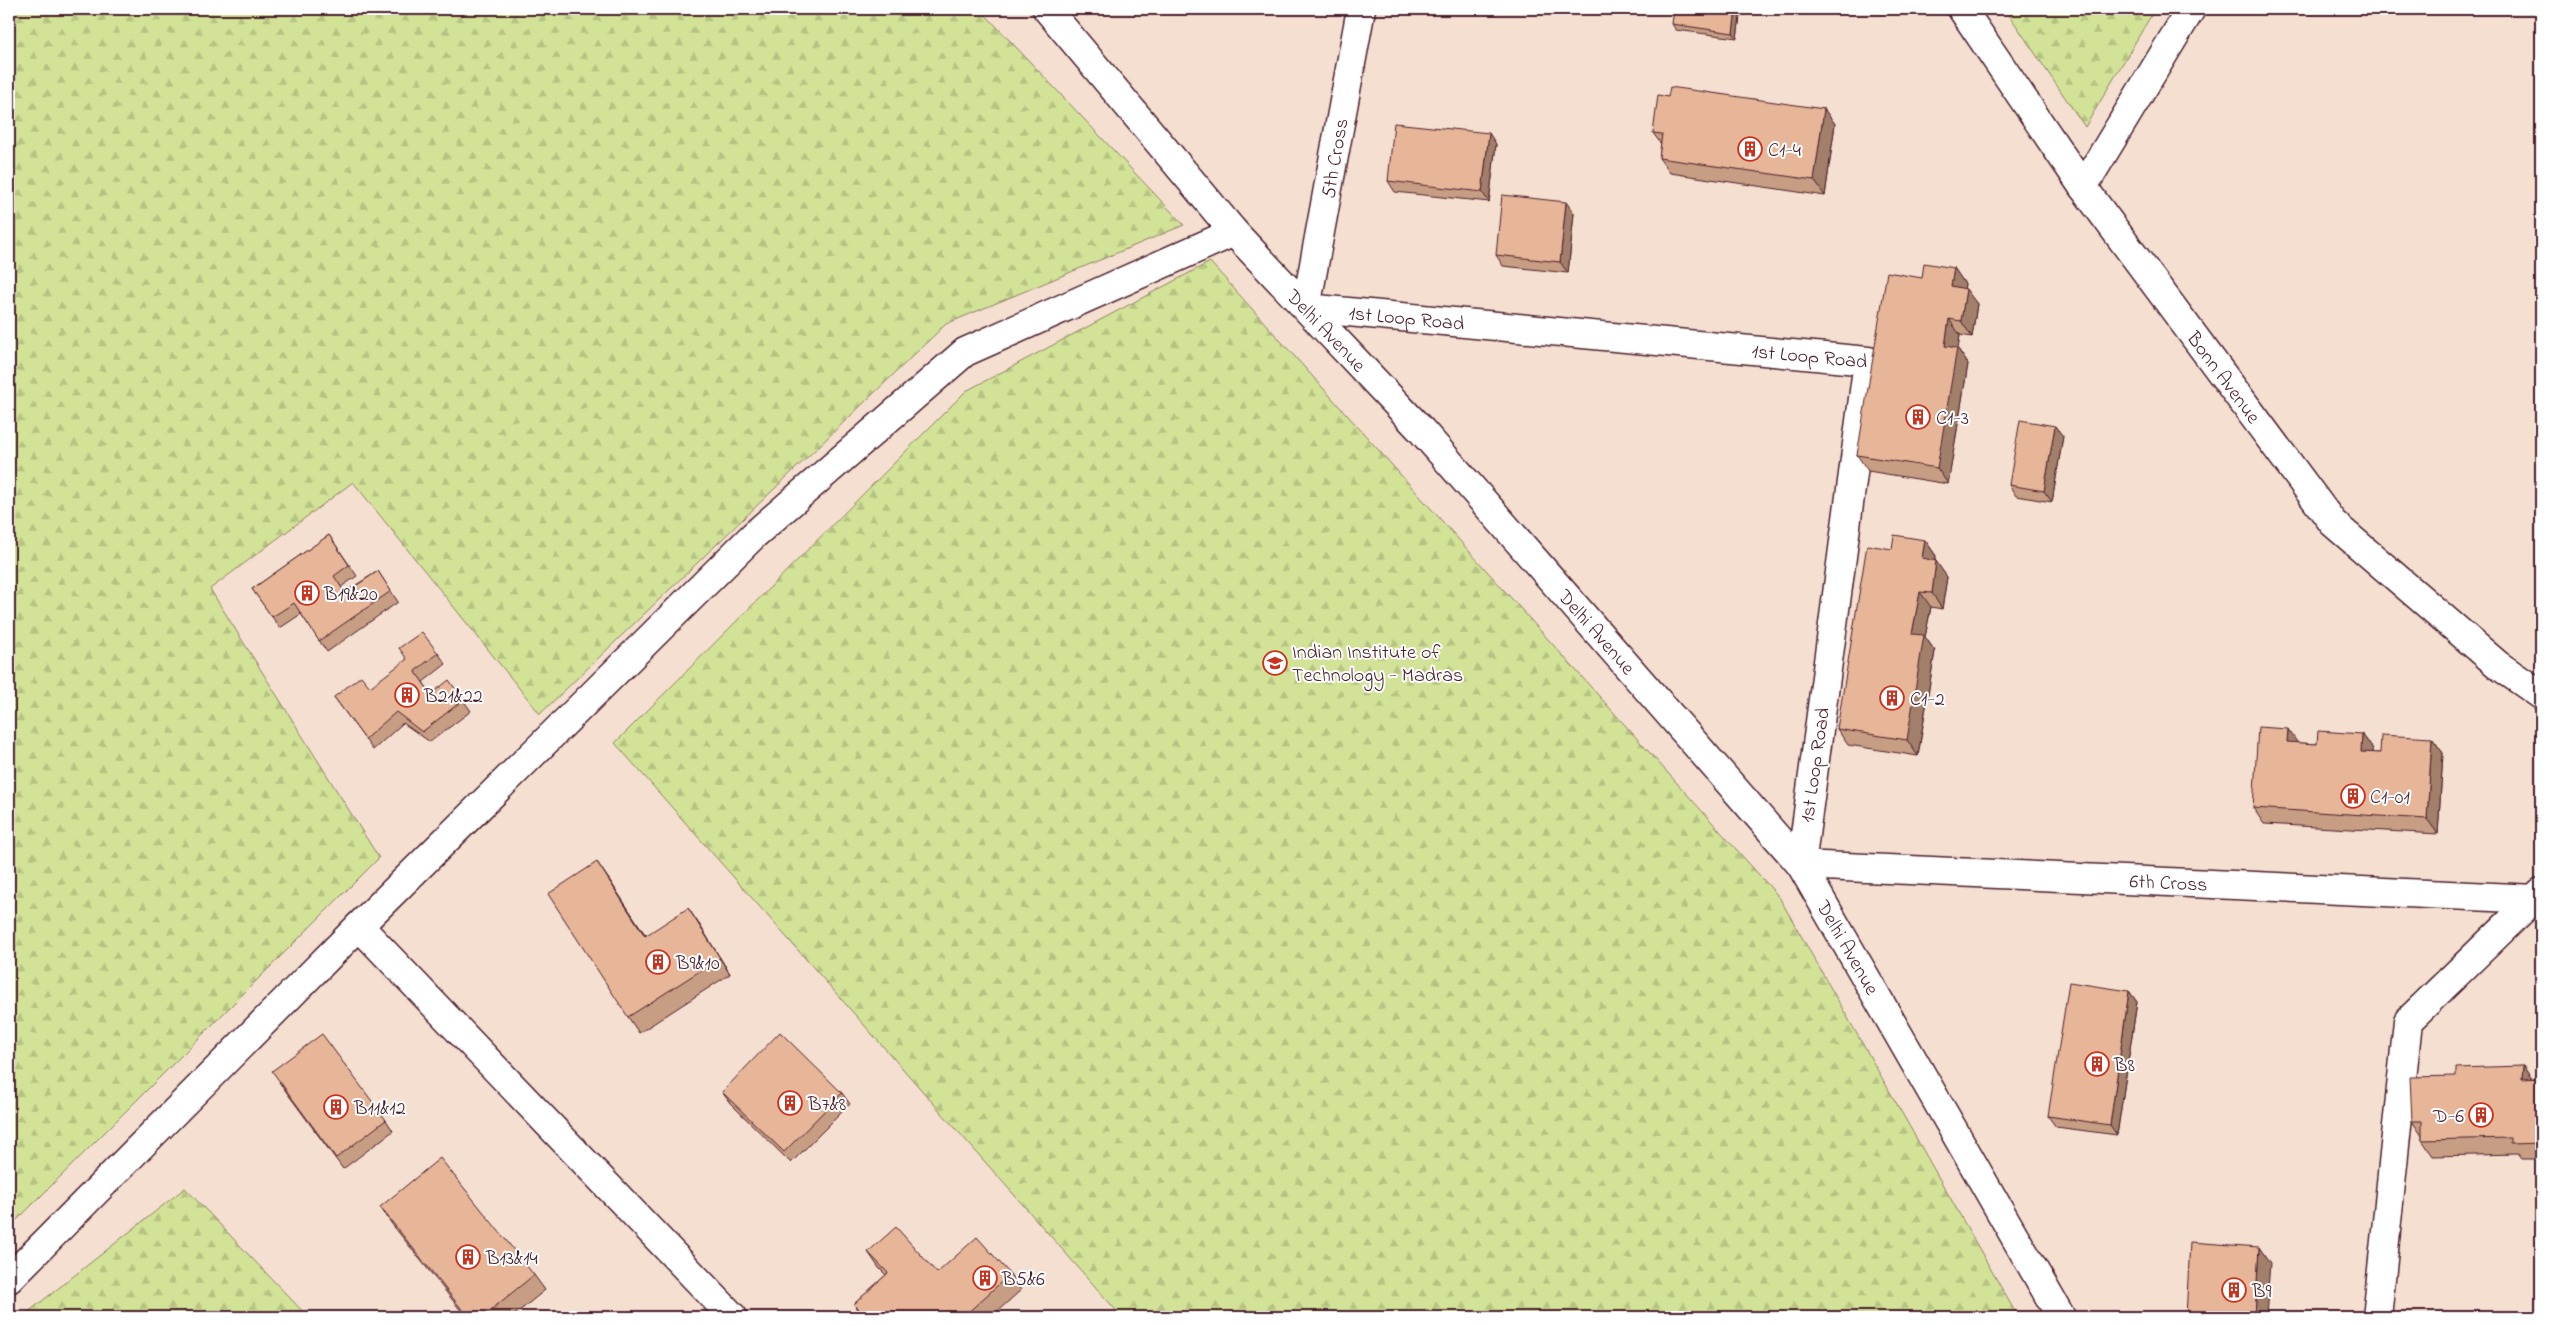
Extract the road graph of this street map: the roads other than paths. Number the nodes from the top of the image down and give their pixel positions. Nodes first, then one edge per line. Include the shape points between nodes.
1 (1047, 9) edge
2 (1361, 9) edge
3 (1962, 9) edge
4 (2191, 9) edge
5 (2083, 187) junction
6 (1234, 232) junction
7 (1306, 308) junction
8 (2541, 695) edge
9 (1801, 865) junction
10 (2539, 896) edge
11 (359, 926) junction
12 (9, 1279) edge
13 (733, 1317) edge
14 (2061, 1317) edge
15 (2377, 1317) edge

1 - 6 lane, Delhi Avenue
2 - 7 lane, 5th Cross
3 - 5 lane, Bonn Avenue
4 - 5 lane
5 - 8 lane, Bonn Avenue via 2333,523 2498,664
6 - 7 lane, Delhi Avenue
6 - 11 lane via 965,352 754,535
7 - 9 lane, Delhi Avenue via 1422,431
7 - 9 lane, 1st Loop Road via 1868,361
9 - 10 lane, 6th Cross
9 - 14 lane, Delhi Avenue
10 - 15 lane via 2408,1021
11 - 12 lane
11 - 13 lane

